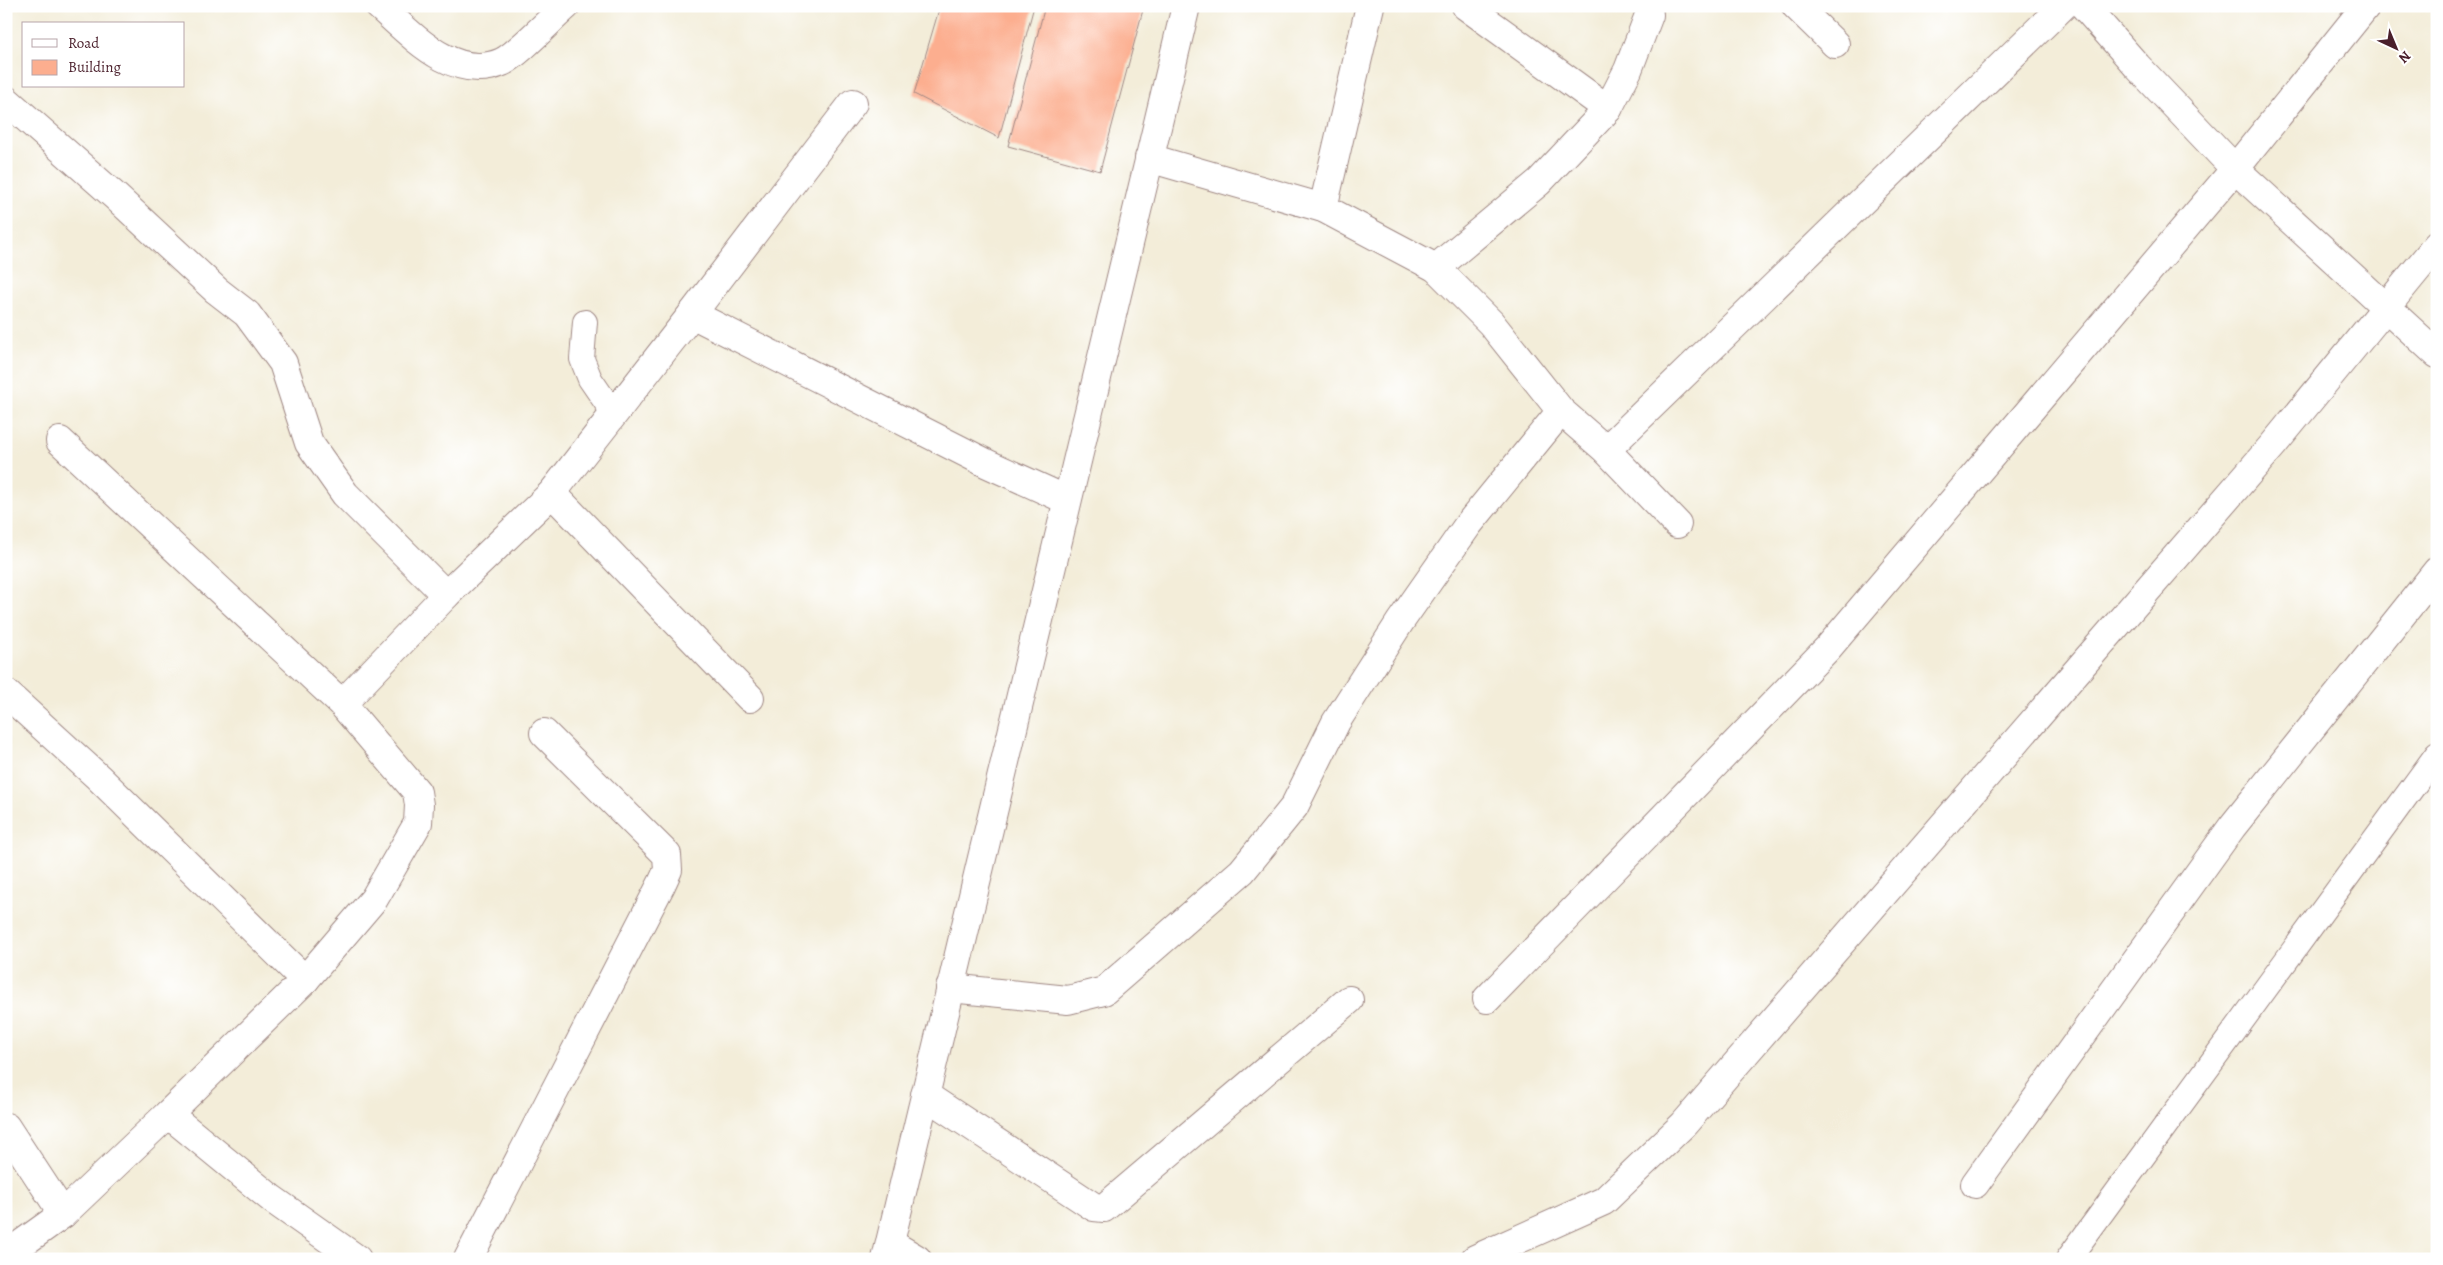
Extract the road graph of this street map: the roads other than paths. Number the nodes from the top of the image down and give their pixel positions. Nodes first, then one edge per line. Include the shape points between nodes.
1 (379, 6) edge
2 (566, 6) edge
3 (1186, 6) edge
4 (1370, 6) edge
5 (1466, 6) edge
6 (1648, 6) edge
7 (1796, 6) edge
8 (2063, 6) edge
9 (2084, 6) edge
10 (2366, 6) edge
11 (1835, 44) dead end
12 (6, 100) edge
13 (852, 103) dead end
14 (1608, 109) junction
15 (1149, 158) junction
16 (2235, 169) junction
17 (1323, 208) junction
18 (2437, 245) edge
19 (1436, 268) junction
20 (2387, 307) junction
21 (692, 314) junction
22 (585, 322) dead end
23 (2437, 354) edge
24 (1561, 411) junction
25 (614, 414) junction
26 (60, 441) dead end
27 (1606, 450) junction
28 (552, 493) junction
29 (1067, 500) junction
30 (1677, 524) dead end
31 (2437, 571) edge
32 (446, 595) junction
33 (6, 693) edge
34 (750, 698) dead end
35 (342, 704) junction
36 (544, 733) dead end
37 (2437, 754) edge
38 (305, 980) junction
39 (950, 988) junction
40 (1487, 999) dead end
41 (1349, 1000) dead end
42 (925, 1095) junction
43 (168, 1114) junction
44 (6, 1127) edge
45 (1975, 1184) dead end
46 (63, 1214) junction
47 (888, 1251) edge
48 (6, 1255) edge
49 (357, 1259) edge
50 (468, 1259) edge
51 (917, 1259) edge
52 (1475, 1259) edge
53 (2068, 1259) edge

1 - 2 street via 430,50 450,61 473,66 502,62
3 - 15 street
4 - 17 street
5 - 14 street
6 - 14 street via 1649,15 1628,70
7 - 11 street
8 - 27 street
9 - 16 street via 2136,66
10 - 16 street
12 - 32 street via 216,290 247,314 283,363 310,443 335,479
13 - 21 street
14 - 19 street via 1539,182
15 - 17 street
15 - 29 street
16 - 20 street
16 - 40 street via 1828,648
17 - 19 street
18 - 20 street
19 - 24 street via 1491,323
20 - 23 street
20 - 52 street via 2274,445 1684,1124 1604,1201
21 - 25 street
21 - 29 street
22 - 25 lane via 582,358 590,379
24 - 27 street
24 - 39 street via 1468,525 1428,581 1336,722 1294,807 1242,871 1104,991 1068,1000
25 - 28 street
26 - 35 street
27 - 30 street
28 - 32 street
28 - 34 street
29 - 39 street
31 - 45 street via 2232,828
32 - 35 street
33 - 38 street via 98,777
35 - 38 street via 417,792 418,823 374,900
36 - 50 street via 667,855 668,864 662,883
37 - 53 lane
38 - 43 street
39 - 42 street
41 - 42 street via 1104,1208 1094,1207
42 - 47 street
43 - 46 street
43 - 49 street via 272,1199
44 - 46 street
46 - 48 street
47 - 51 street

